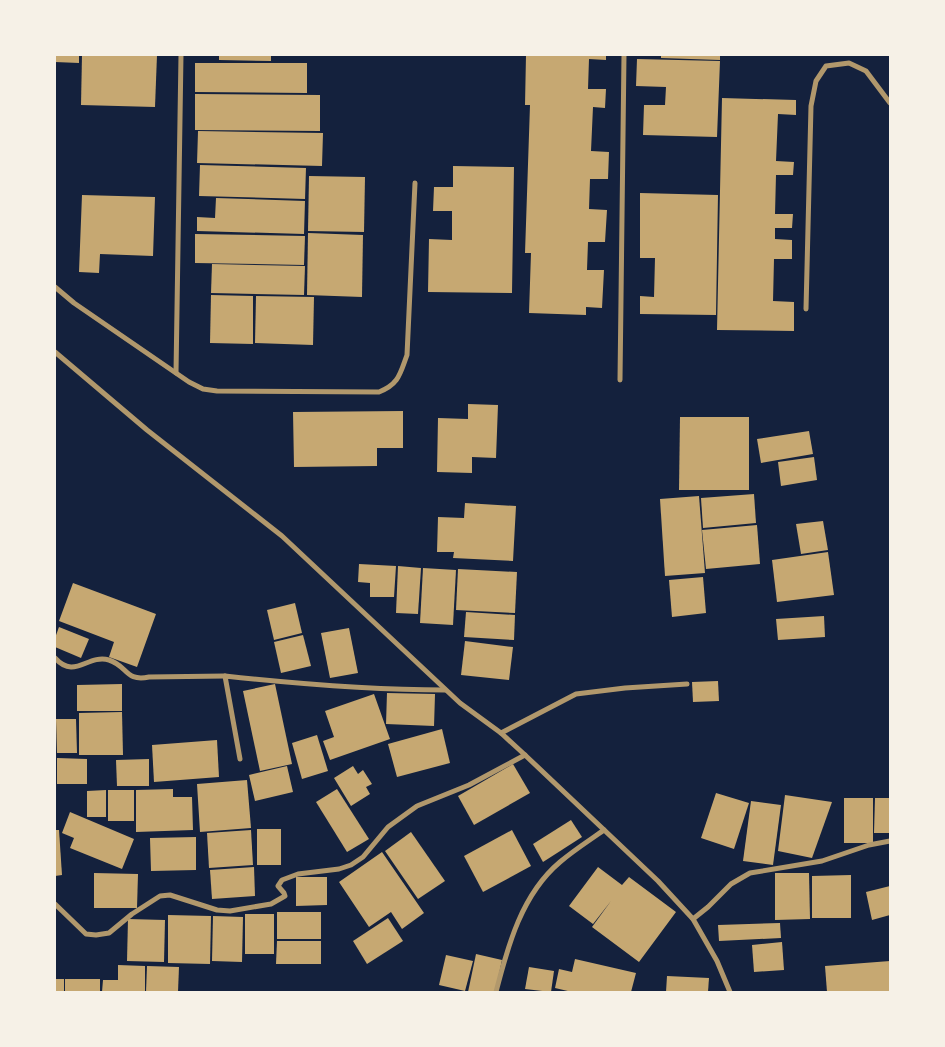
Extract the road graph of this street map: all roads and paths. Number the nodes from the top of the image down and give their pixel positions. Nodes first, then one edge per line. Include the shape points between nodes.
1 (181, 55) edge
2 (624, 55) edge
3 (890, 103) edge
4 (415, 183) dead end
5 (55, 287) edge
6 (806, 309) dead end
7 (55, 352) edge
8 (176, 373) junction
9 (620, 380) dead end
10 (55, 658) edge
11 (225, 676) junction
12 (686, 684) dead end
13 (446, 690) junction
14 (501, 733) junction
15 (526, 755) junction
16 (240, 759) dead end
17 (604, 830) junction
18 (890, 841) edge
19 (55, 904) edge
20 (693, 919) junction
21 (496, 992) edge
22 (730, 992) edge

1 - 8 street
2 - 9 street
3 - 6 street via 866,71 849,63 826,66 816,82 811,106
4 - 8 street via 407,355 398,378 390,388 379,392 217,391 203,389
5 - 8 street
7 - 13 street via 147,430 282,536
10 - 11 street via 70,668 92,659 108,660 139,679
11 - 13 street via 315,686
11 - 16 street
12 - 14 street via 576,694
13 - 14 street
14 - 15 street
15 - 17 street
15 - 19 street via 469,785 417,806 388,827 363,857 351,865 282,880 278,886 285,896 271,904 230,911 170,895 160,896 109,932 96,935 86,934
17 - 20 street
17 - 21 street via 545,877 525,907 510,941
18 - 20 street via 822,861 750,872 731,884
20 - 22 street

